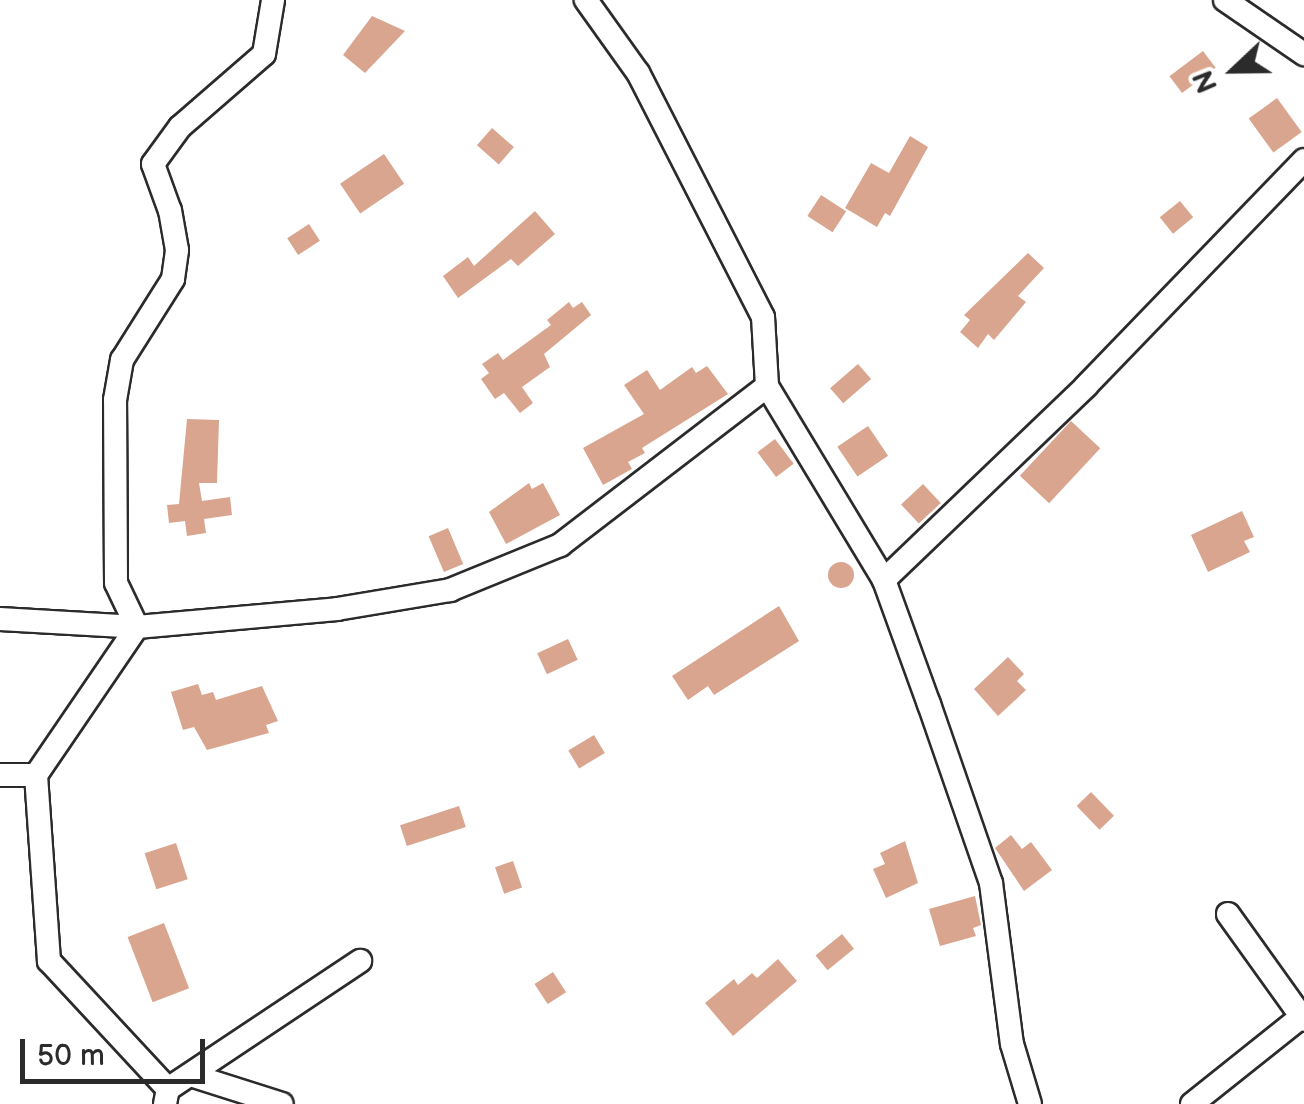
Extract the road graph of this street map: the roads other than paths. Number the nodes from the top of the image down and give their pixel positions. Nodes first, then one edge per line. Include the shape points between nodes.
1 (273, 0) edge
2 (586, 0) edge
3 (1225, 0) edge
4 (1304, 54) edge
5 (1304, 160) edge
6 (767, 386) junction
7 (884, 580) junction
8 (0, 620) edge
9 (137, 627) junction
10 (0, 775) edge
11 (36, 776) junction
12 (1228, 914) dead end
13 (360, 961) dead end
14 (1302, 1018) edge
15 (194, 1076) junction
16 (166, 1097) edge
17 (282, 1104) edge
18 (1030, 1104) edge
19 (1192, 1104) edge

1 - 9 street via 264,54 180,128 153,164 177,250 173,279 122,360 114,400 116,583
2 - 6 street via 638,74 763,317
3 - 4 street
5 - 7 street via 1086,386
6 - 7 street
6 - 9 street via 560,545 450,590 337,609
7 - 18 street via 992,883 1012,1044
8 - 9 street
9 - 11 street
10 - 11 street
11 - 16 street via 50,961
12 - 14 street
13 - 15 street
14 - 19 street
15 - 16 street
15 - 17 street

